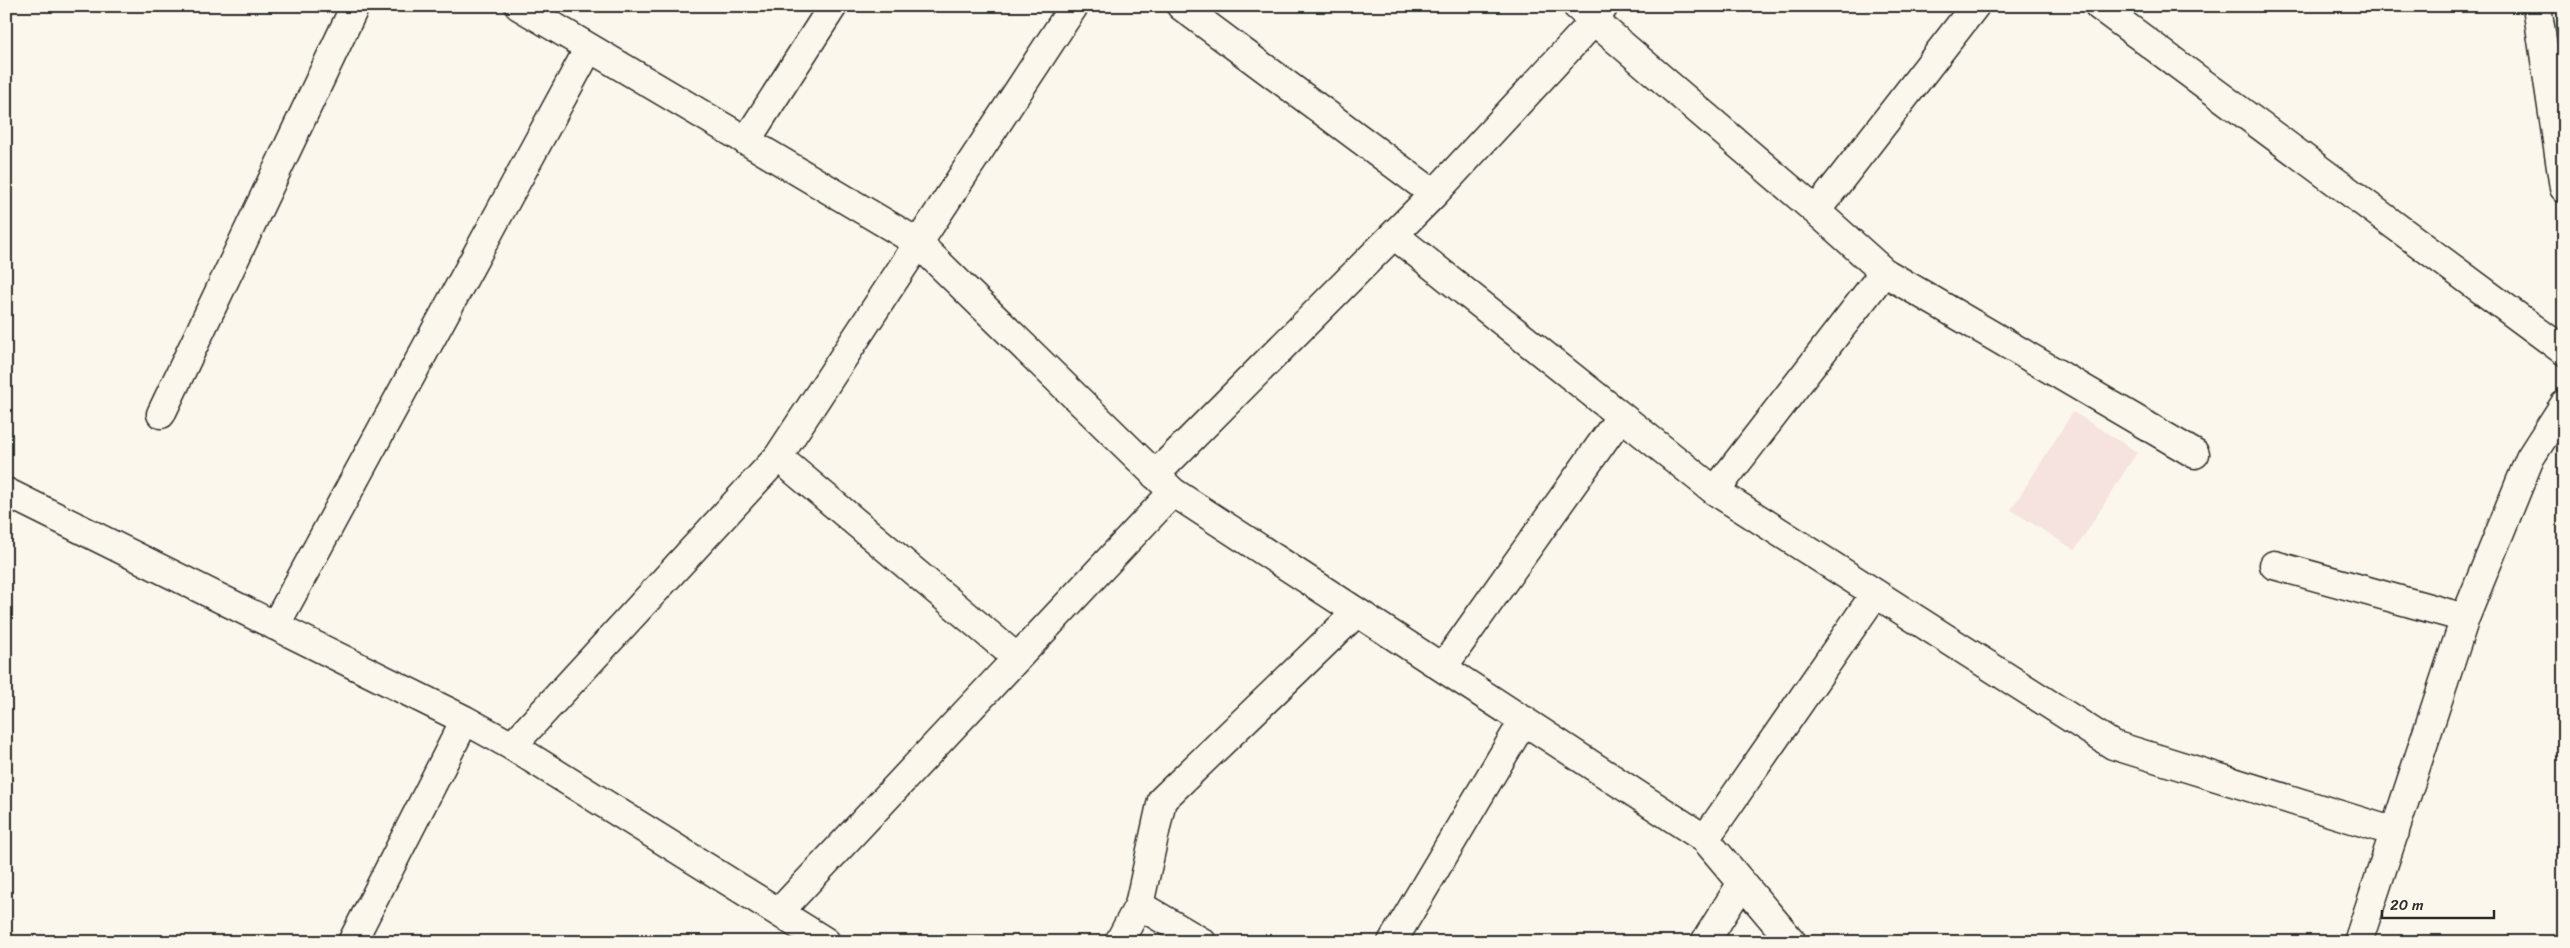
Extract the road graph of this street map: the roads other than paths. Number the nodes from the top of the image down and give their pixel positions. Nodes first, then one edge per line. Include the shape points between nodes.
1 (355, 6) edge
2 (519, 6) edge
3 (833, 6) edge
4 (1074, 6) edge
5 (1181, 6) edge
6 (1974, 6) edge
7 (2099, 6) edge
8 (2537, 6) edge
9 (1592, 11) edge
10 (589, 48) junction
11 (746, 141) junction
12 (2564, 188) edge
13 (1434, 194) junction
14 (1816, 210) junction
15 (1394, 235) junction
16 (917, 242) junction
17 (1884, 272) junction
18 (2564, 351) edge
19 (2564, 405) edge
20 (161, 414) dead end
21 (1621, 416) junction
22 (2195, 454) dead end
23 (778, 457) junction
24 (1164, 483) junction
25 (1715, 491) junction
26 (8, 498) edge
27 (2274, 565) dead end
28 (1875, 594) junction
29 (1357, 612) junction
30 (2464, 618) junction
31 (275, 626) junction
32 (1017, 658) junction
33 (1443, 667) junction
34 (465, 720) junction
35 (1524, 720) junction
36 (512, 746) junction
37 (2395, 832) junction
38 (1706, 838) junction
39 (1742, 883) junction
40 (1139, 905) junction
41 (778, 912) junction
42 (352, 942) edge
43 (826, 942) edge
44 (1119, 942) edge
45 (1202, 942) edge
46 (1392, 942) edge
47 (1705, 942) edge
48 (1792, 942) edge
49 (2358, 942) edge

1 - 20 street
2 - 10 street
3 - 11 street
4 - 16 street
5 - 13 street
6 - 14 street
7 - 18 street
8 - 12 street
9 - 13 street
9 - 14 street
10 - 11 street
10 - 31 street
11 - 16 street
13 - 15 street
14 - 17 street
15 - 21 street
15 - 24 street
16 - 23 street
16 - 24 street
17 - 22 street
17 - 25 street
19 - 30 street via 2530,458
21 - 25 street
21 - 33 street
23 - 32 street
23 - 36 street
24 - 29 street
24 - 32 street
25 - 28 street
26 - 31 street
27 - 30 street
28 - 37 street via 2113,745
28 - 38 street
29 - 33 street
29 - 40 street via 1162,800
30 - 37 street
31 - 34 street
32 - 41 street
33 - 35 street
34 - 36 street
34 - 42 street
35 - 38 street
35 - 46 street
36 - 41 street
37 - 49 street
38 - 39 street
39 - 47 street
39 - 48 street
40 - 44 street
40 - 45 street
41 - 43 street

